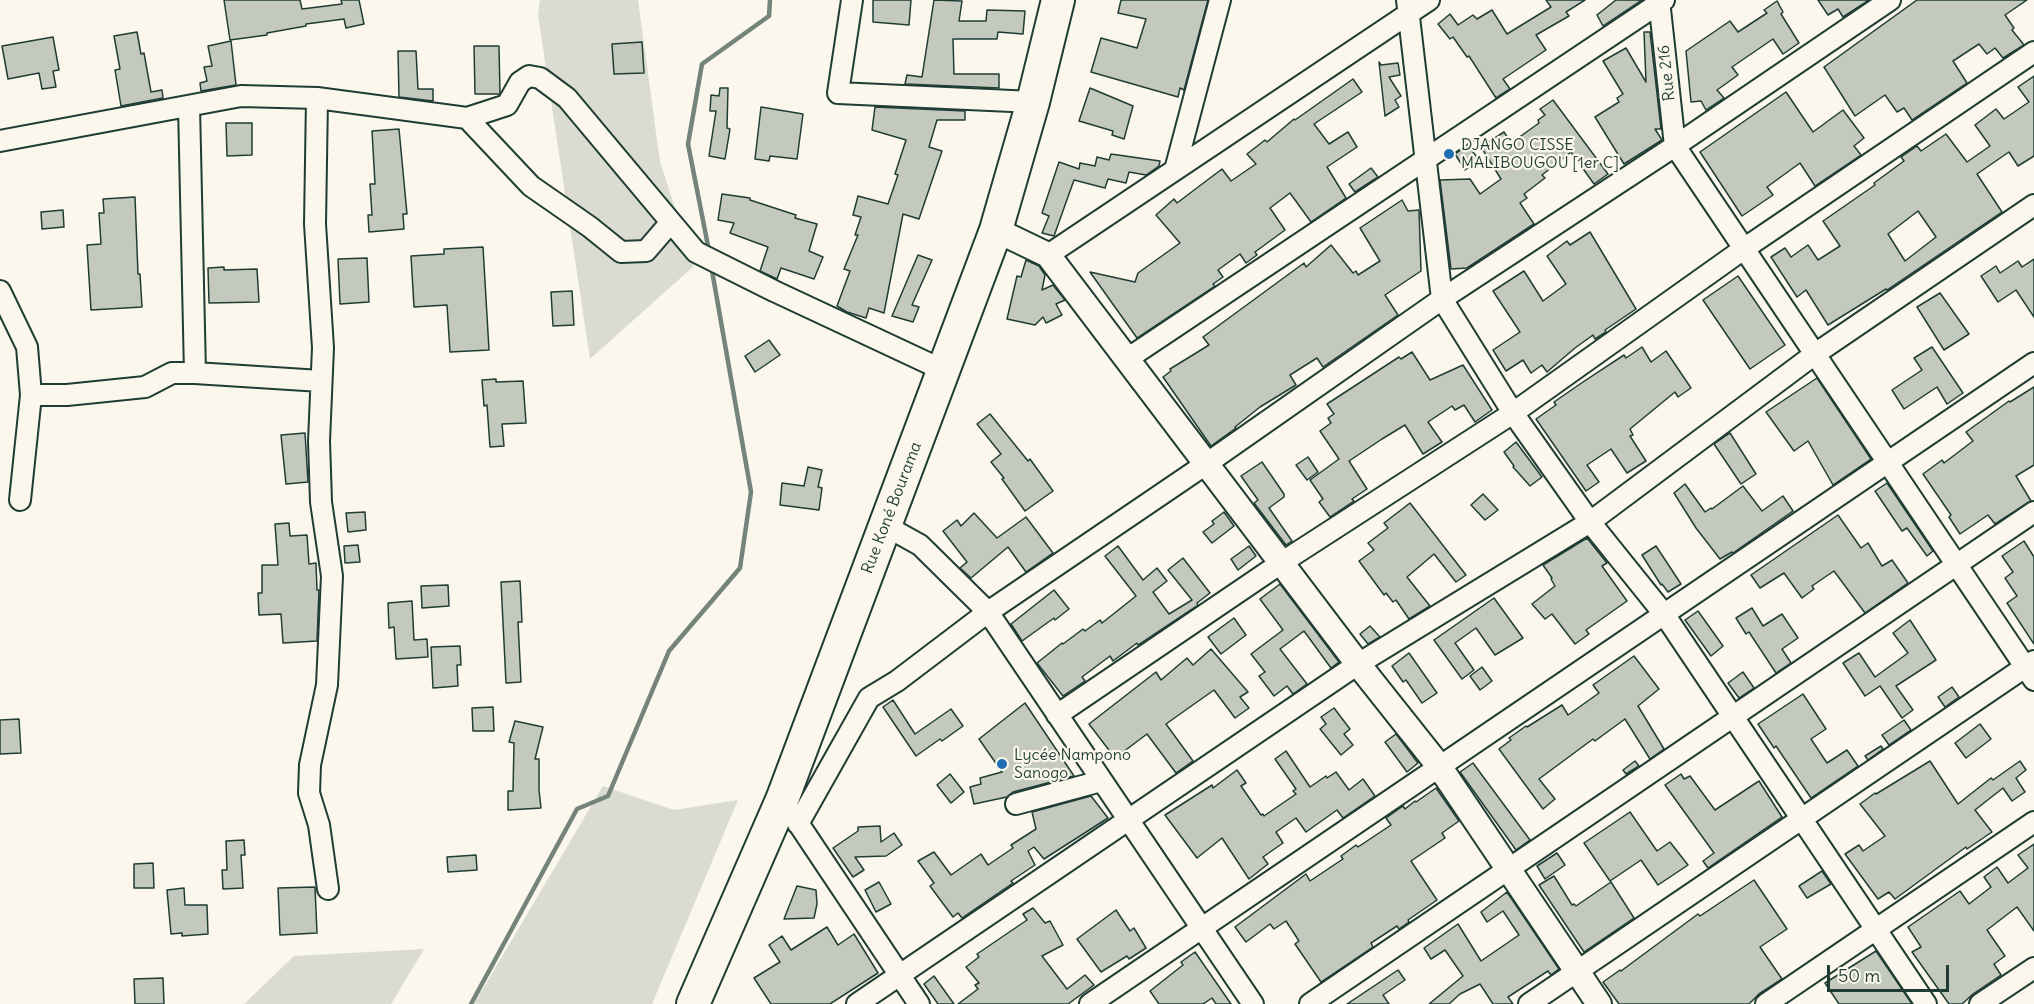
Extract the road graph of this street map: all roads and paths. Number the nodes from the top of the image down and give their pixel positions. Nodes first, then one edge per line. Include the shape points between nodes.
1 (852, 0) edge
2 (1058, 0) edge
3 (1220, 0) edge
4 (1430, 0) edge
5 (1890, 0) edge
6 (1661, 1) edge
7 (1408, 7) edge
8 (2034, 52) edge
9 (317, 98) junction
10 (1033, 102) junction
11 (189, 106) junction
12 (467, 118) junction
13 (0, 141) edge
14 (1676, 146) junction
15 (1426, 160) junction
16 (1175, 170) junction
17 (2034, 205) edge
18 (671, 222) junction
19 (996, 230) junction
20 (1744, 248) junction
21 (1048, 255) junction
22 (0, 291) edge
23 (1442, 299) junction
24 (1815, 354) junction
25 (1127, 359) junction
26 (2034, 363) edge
27 (945, 371) junction
28 (195, 373) junction
29 (321, 381) junction
30 (31, 395) junction
31 (1513, 413) junction
32 (1888, 462) junction
33 (1206, 464) junction
34 (20, 500) dead end
35 (2034, 512) edge
36 (1590, 522) junction
37 (884, 525) junction
38 (1281, 563) junction
39 (1957, 565) junction
40 (988, 612) junction
41 (1664, 614) junction
42 (1358, 664) junction
43 (2031, 670) edge
44 (1057, 715) junction
45 (1733, 716) junction
46 (1440, 766) junction
47 (1101, 781) junction
48 (1016, 804) dead end
49 (790, 812) junction
50 (1802, 819) junction
51 (1128, 820) junction
52 (2034, 822) edge
53 (1508, 869) junction
54 (328, 889) dead end
55 (1202, 928) junction
56 (1876, 929) junction
57 (2034, 968) edge
58 (1577, 972) junction
59 (900, 975) junction
60 (693, 1004) edge
61 (857, 1004) edge
62 (919, 1004) edge
63 (1090, 1004) edge
64 (1253, 1004) edge
65 (1310, 1004) edge
66 (1529, 1004) edge
67 (1599, 1004) edge
68 (1767, 1004) edge
69 (1926, 1004) edge
70 (1980, 1004) edge

1 - 10 street via 838,93
2 - 10 highway, Rue Koné Bourama
3 - 16 street
4 - 7 street
5 - 14 street
6 - 14 street, Rue 216
6 - 15 street
7 - 15 street
7 - 16 street
8 - 20 street
9 - 11 street via 241,96
9 - 12 street
9 - 29 street via 315,224 323,348
10 - 19 highway, Rue Koné Bourama
11 - 13 street
11 - 28 street
12 - 18 street via 531,186 621,252 646,251
12 - 18 street via 507,105 520,82 529,76 540,78 567,98
14 - 20 street
14 - 23 street
15 - 23 street
15 - 25 street
16 - 21 street
17 - 24 street
18 - 27 street via 696,252
19 - 21 street
19 - 27 highway, Rue Koné Bourama
20 - 24 street
20 - 31 street
21 - 25 street
22 - 30 street via 27,347
23 - 31 street
23 - 33 street
24 - 32 street
24 - 36 street
25 - 33 street
26 - 32 street
27 - 37 highway, Rue Koné Bourama
28 - 29 street
28 - 30 street via 172,373 145,387
29 - 54 street via 321,502 332,576 331,613 327,685 310,765 309,792 319,825
30 - 34 street
31 - 36 street
31 - 38 street
32 - 39 street
32 - 41 street
33 - 38 street
33 - 40 street
35 - 39 street
36 - 41 street
36 - 42 street
37 - 40 street via 920,545
37 - 49 highway, Rue Koné Bourama
38 - 42 street
38 - 44 street
39 - 43 street
39 - 45 street
40 - 44 street
40 - 49 street via 869,698
41 - 45 street
41 - 46 street
42 - 46 street
42 - 51 street
43 - 50 street
44 - 47 street
45 - 50 street
45 - 53 street
46 - 53 street
46 - 55 street
47 - 48 street
47 - 51 street
49 - 59 street
49 - 60 highway, Rue Koné Bourama
50 - 56 street
50 - 58 street
51 - 55 street
51 - 59 street
52 - 56 street
53 - 58 street
53 - 65 street
55 - 63 street
55 - 64 street
56 - 68 street
56 - 69 street
57 - 70 street
58 - 66 street
58 - 67 street
59 - 61 street
59 - 62 street

